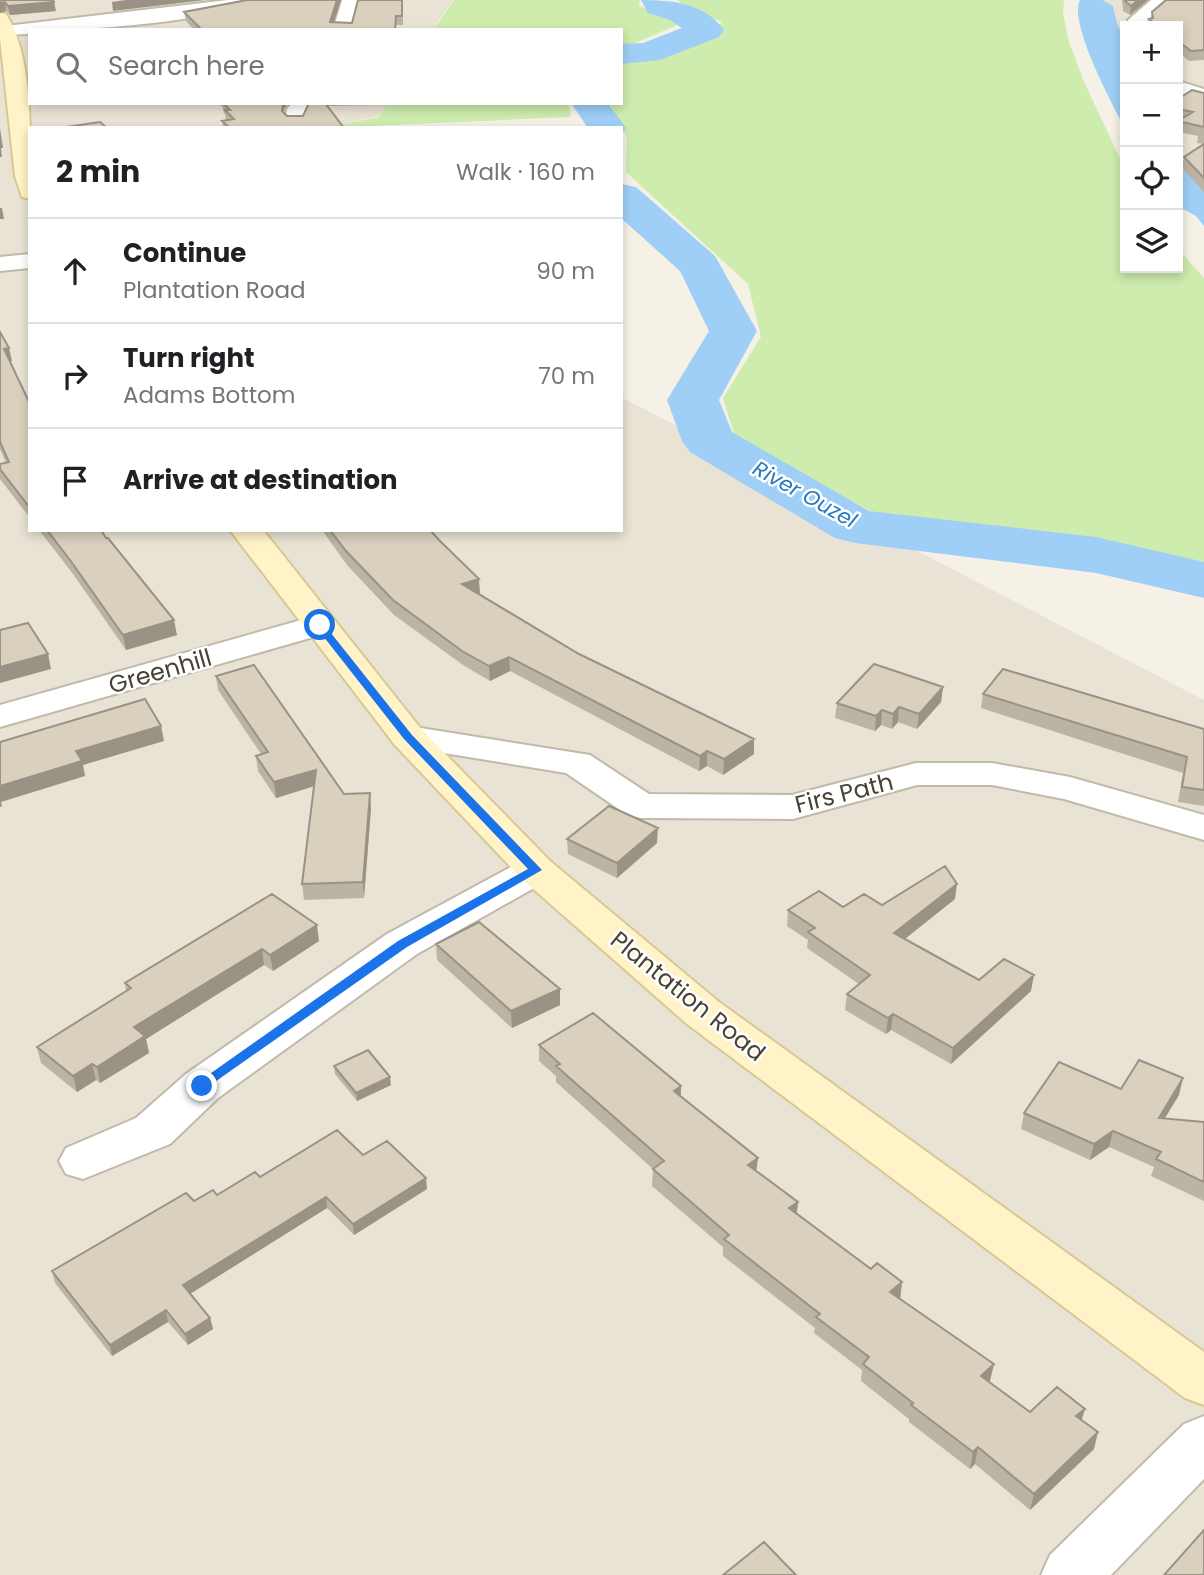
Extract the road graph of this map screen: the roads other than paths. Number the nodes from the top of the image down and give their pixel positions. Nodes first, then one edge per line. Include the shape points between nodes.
1 (256, 0) edge
2 (351, 0) edge
3 (1162, 0) edge
4 (1138, 21) edge
5 (151, 23) edge
6 (3, 25) edge
7 (343, 28) edge
8 (1183, 89) edge
9 (1204, 96) edge
10 (28, 180) edge
11 (28, 261) edge
12 (0, 264) edge
13 (248, 532) edge
14 (320, 625) junction
15 (0, 716) edge
16 (408, 737) junction
17 (1204, 828) edge
18 (536, 870) junction
19 (83, 1161) dead end
20 (1204, 1382) edge
21 (1204, 1441) edge
22 (1070, 1575) edge

1 - 5 street
2 - 7 street
3 - 4 street
5 - 6 street
6 - 10 street
8 - 9 street
11 - 12 street
13 - 14 street, Plantation Road
14 - 15 street, Greenhill
14 - 16 street, Plantation Road
16 - 17 street, Firs Path via 577,763 640,806 793,807 916,774 992,774 1070,789
16 - 18 street, Plantation Road
18 - 19 street via 402,944 202,1086 153,1131
18 - 20 street, Plantation Road via 703,1013
21 - 22 street

